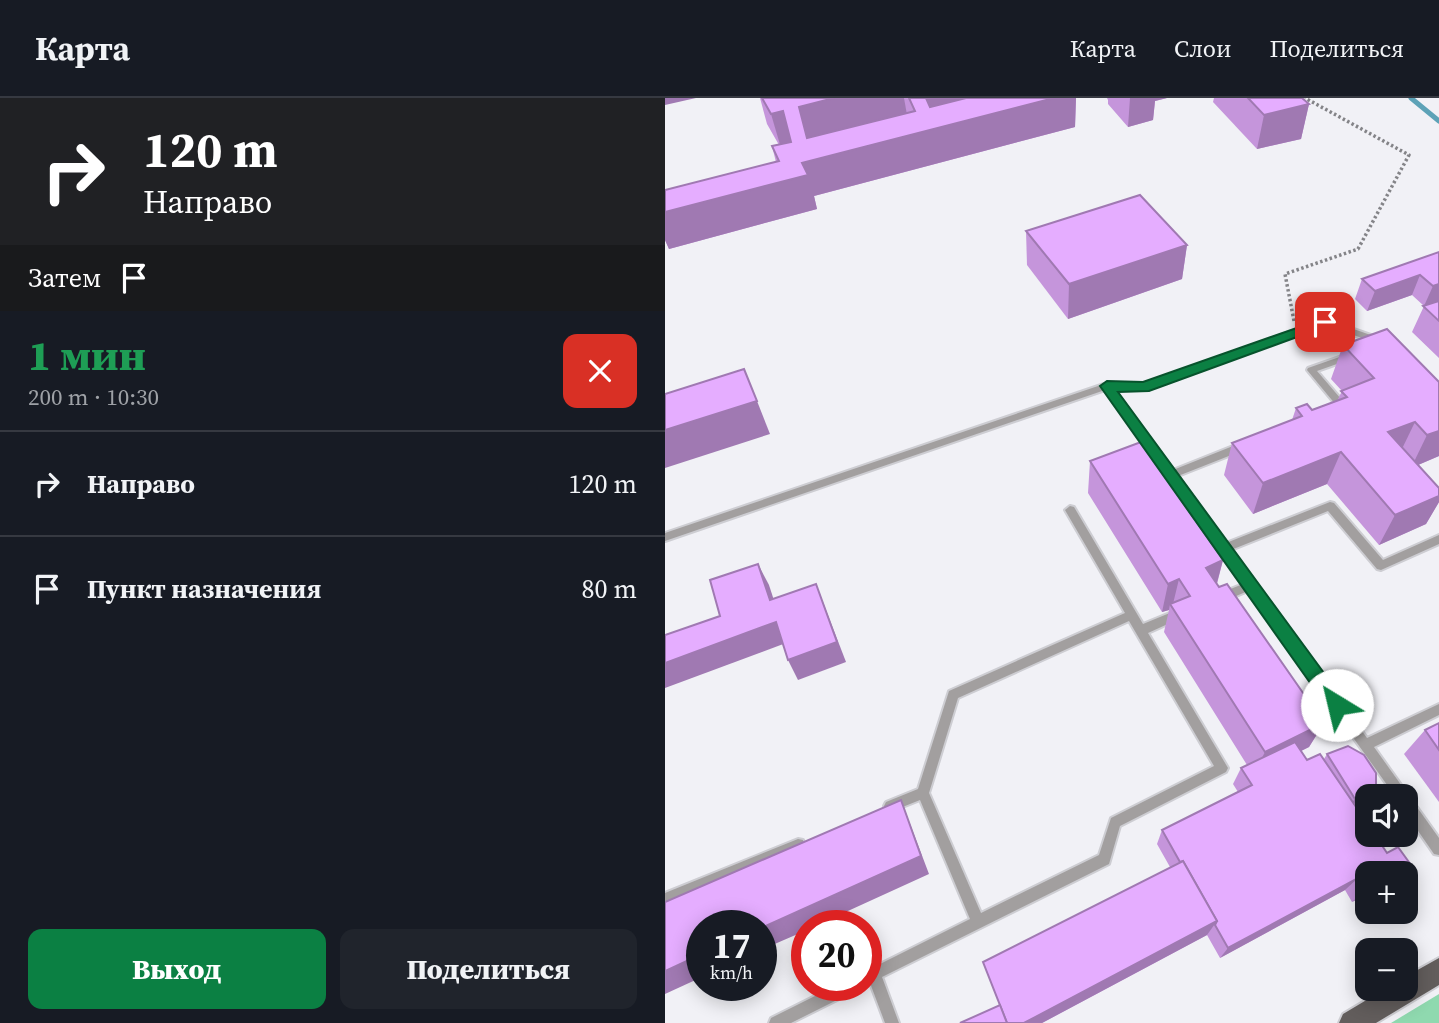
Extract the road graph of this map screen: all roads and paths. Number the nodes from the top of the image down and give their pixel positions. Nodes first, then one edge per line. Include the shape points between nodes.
1 (1305, 98) edge
2 (1296, 333) junction
3 (1374, 348) edge
4 (1362, 352) edge
5 (1107, 386) junction
6 (1330, 411) edge
7 (1257, 441) edge
8 (1171, 475) junction
9 (1070, 510) dead end
10 (665, 537) edge
11 (1439, 539) edge
12 (1224, 548) junction
13 (1251, 585) junction
14 (1215, 600) edge
15 (1131, 615) junction
16 (1177, 615) edge
17 (1140, 631) junction
18 (1439, 709) edge
19 (1365, 745) junction
20 (1393, 784) edge
21 (923, 793) junction
22 (872, 814) edge
23 (1418, 820) edge
24 (807, 841) edge
25 (1439, 849) edge
26 (665, 900) edge
27 (978, 922) junction
28 (882, 970) edge
29 (1439, 971) edge
30 (820, 1001) edge
31 (882, 1001) edge
32 (776, 1023) edge
33 (892, 1023) edge
34 (1352, 1023) edge

1 - 2 path via 1409,155 1358,249 1285,274
2 - 3 lane via 1325,322 1387,344
2 - 5 lane via 1144,387
4 - 6 lane via 1311,370 1342,406
5 - 8 lane
5 - 10 lane
7 - 8 lane
8 - 12 lane
9 - 15 lane
11 - 12 lane via 1381,566 1331,506
12 - 13 lane
13 - 14 lane
13 - 19 lane
15 - 17 lane
15 - 21 lane via 953,695
16 - 17 lane
17 - 27 lane via 1222,768 1115,822 1104,859
18 - 19 lane
19 - 20 lane
21 - 22 lane
21 - 27 lane
23 - 25 lane
24 - 26 lane
27 - 28 lane
29 - 34 main road
30 - 32 lane
31 - 33 lane

